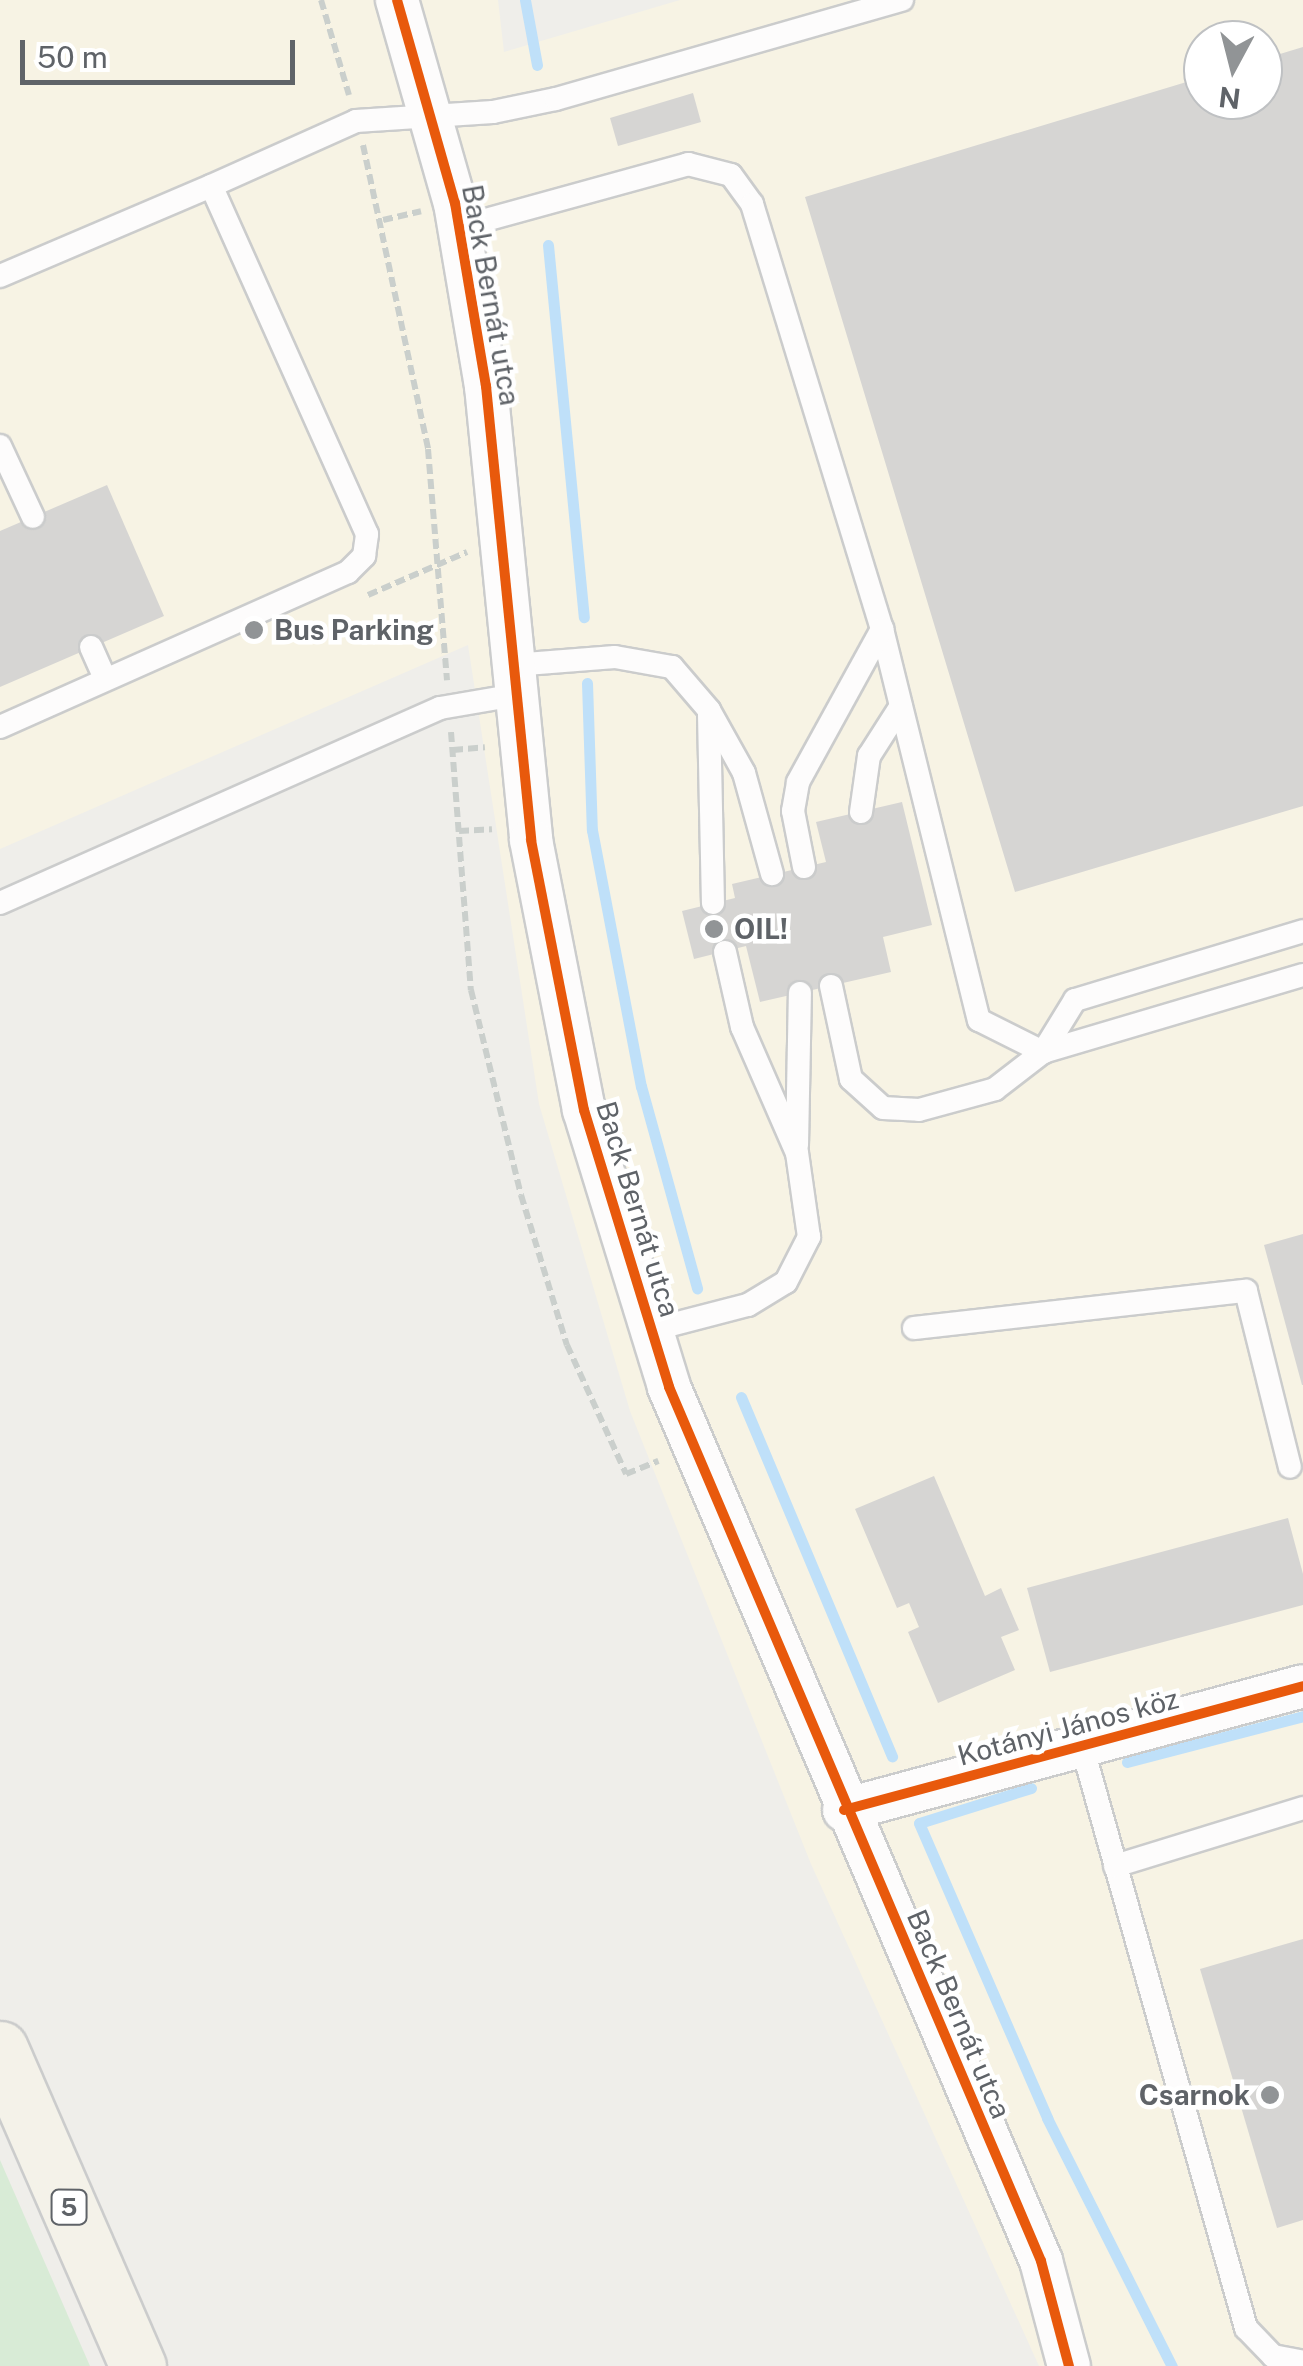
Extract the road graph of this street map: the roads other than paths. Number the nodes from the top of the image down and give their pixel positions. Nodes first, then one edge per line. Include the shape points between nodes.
1 (397, 0) edge
2 (902, 0) edge
3 (434, 118) junction
4 (210, 186) junction
5 (460, 227) junction
6 (0, 276) edge
7 (0, 446) edge
8 (32, 518) dead end
9 (882, 629) junction
10 (92, 648) dead end
11 (104, 676) junction
12 (515, 680) junction
13 (901, 706) junction
14 (709, 710) junction
15 (0, 728) edge
16 (861, 812) dead end
17 (804, 867) dead end
18 (772, 874) dead end
19 (0, 903) edge
20 (713, 904) dead end
21 (1303, 931) edge
22 (725, 952) dead end
23 (1303, 975) edge
24 (831, 986) dead end
25 (800, 993) dead end
26 (1043, 1052) junction
27 (797, 1153) junction
28 (914, 1328) dead end
29 (651, 1330) junction
30 (1290, 1467) dead end
31 (1303, 1686) edge
32 (1082, 1746) junction
33 (1303, 1808) edge
34 (844, 1810) junction
35 (1115, 1866) junction
36 (0, 2049) edge
37 (1303, 2362) edge
38 (138, 2366) edge
39 (1069, 2366) edge

1 - 3 street, Back Bernát utca
2 - 3 lane via 556,99
3 - 4 lane via 356,121
3 - 5 street, Back Bernát utca
4 - 6 lane
4 - 11 lane via 367,534 364,556 348,572
5 - 9 lane via 688,164 731,175 752,204
5 - 12 street, Back Bernát utca via 486,386
7 - 8 lane
9 - 13 lane
9 - 17 lane via 798,782 792,811
10 - 11 lane
11 - 15 lane
12 - 14 lane via 615,658 672,667
12 - 19 lane
12 - 29 street, Back Bernát utca via 531,840 584,1110
13 - 16 lane via 869,756
13 - 26 lane via 979,1020
14 - 18 lane via 744,773
14 - 20 lane
21 - 26 lane via 1075,1000
22 - 27 lane via 742,1027
23 - 26 lane
24 - 26 lane via 851,1079 883,1108 919,1110 995,1089
25 - 27 lane
27 - 29 lane via 809,1238 786,1282 748,1305
28 - 30 lane via 1246,1290
29 - 34 street, Back Bernát utca
31 - 32 street, Kotányi János köz
32 - 34 street, Kotányi János köz
32 - 35 lane
33 - 35 lane
34 - 39 street, Back Bernát utca via 1041,2261
35 - 37 lane via 1246,2328 1273,2356
36 - 38 main road, 5

